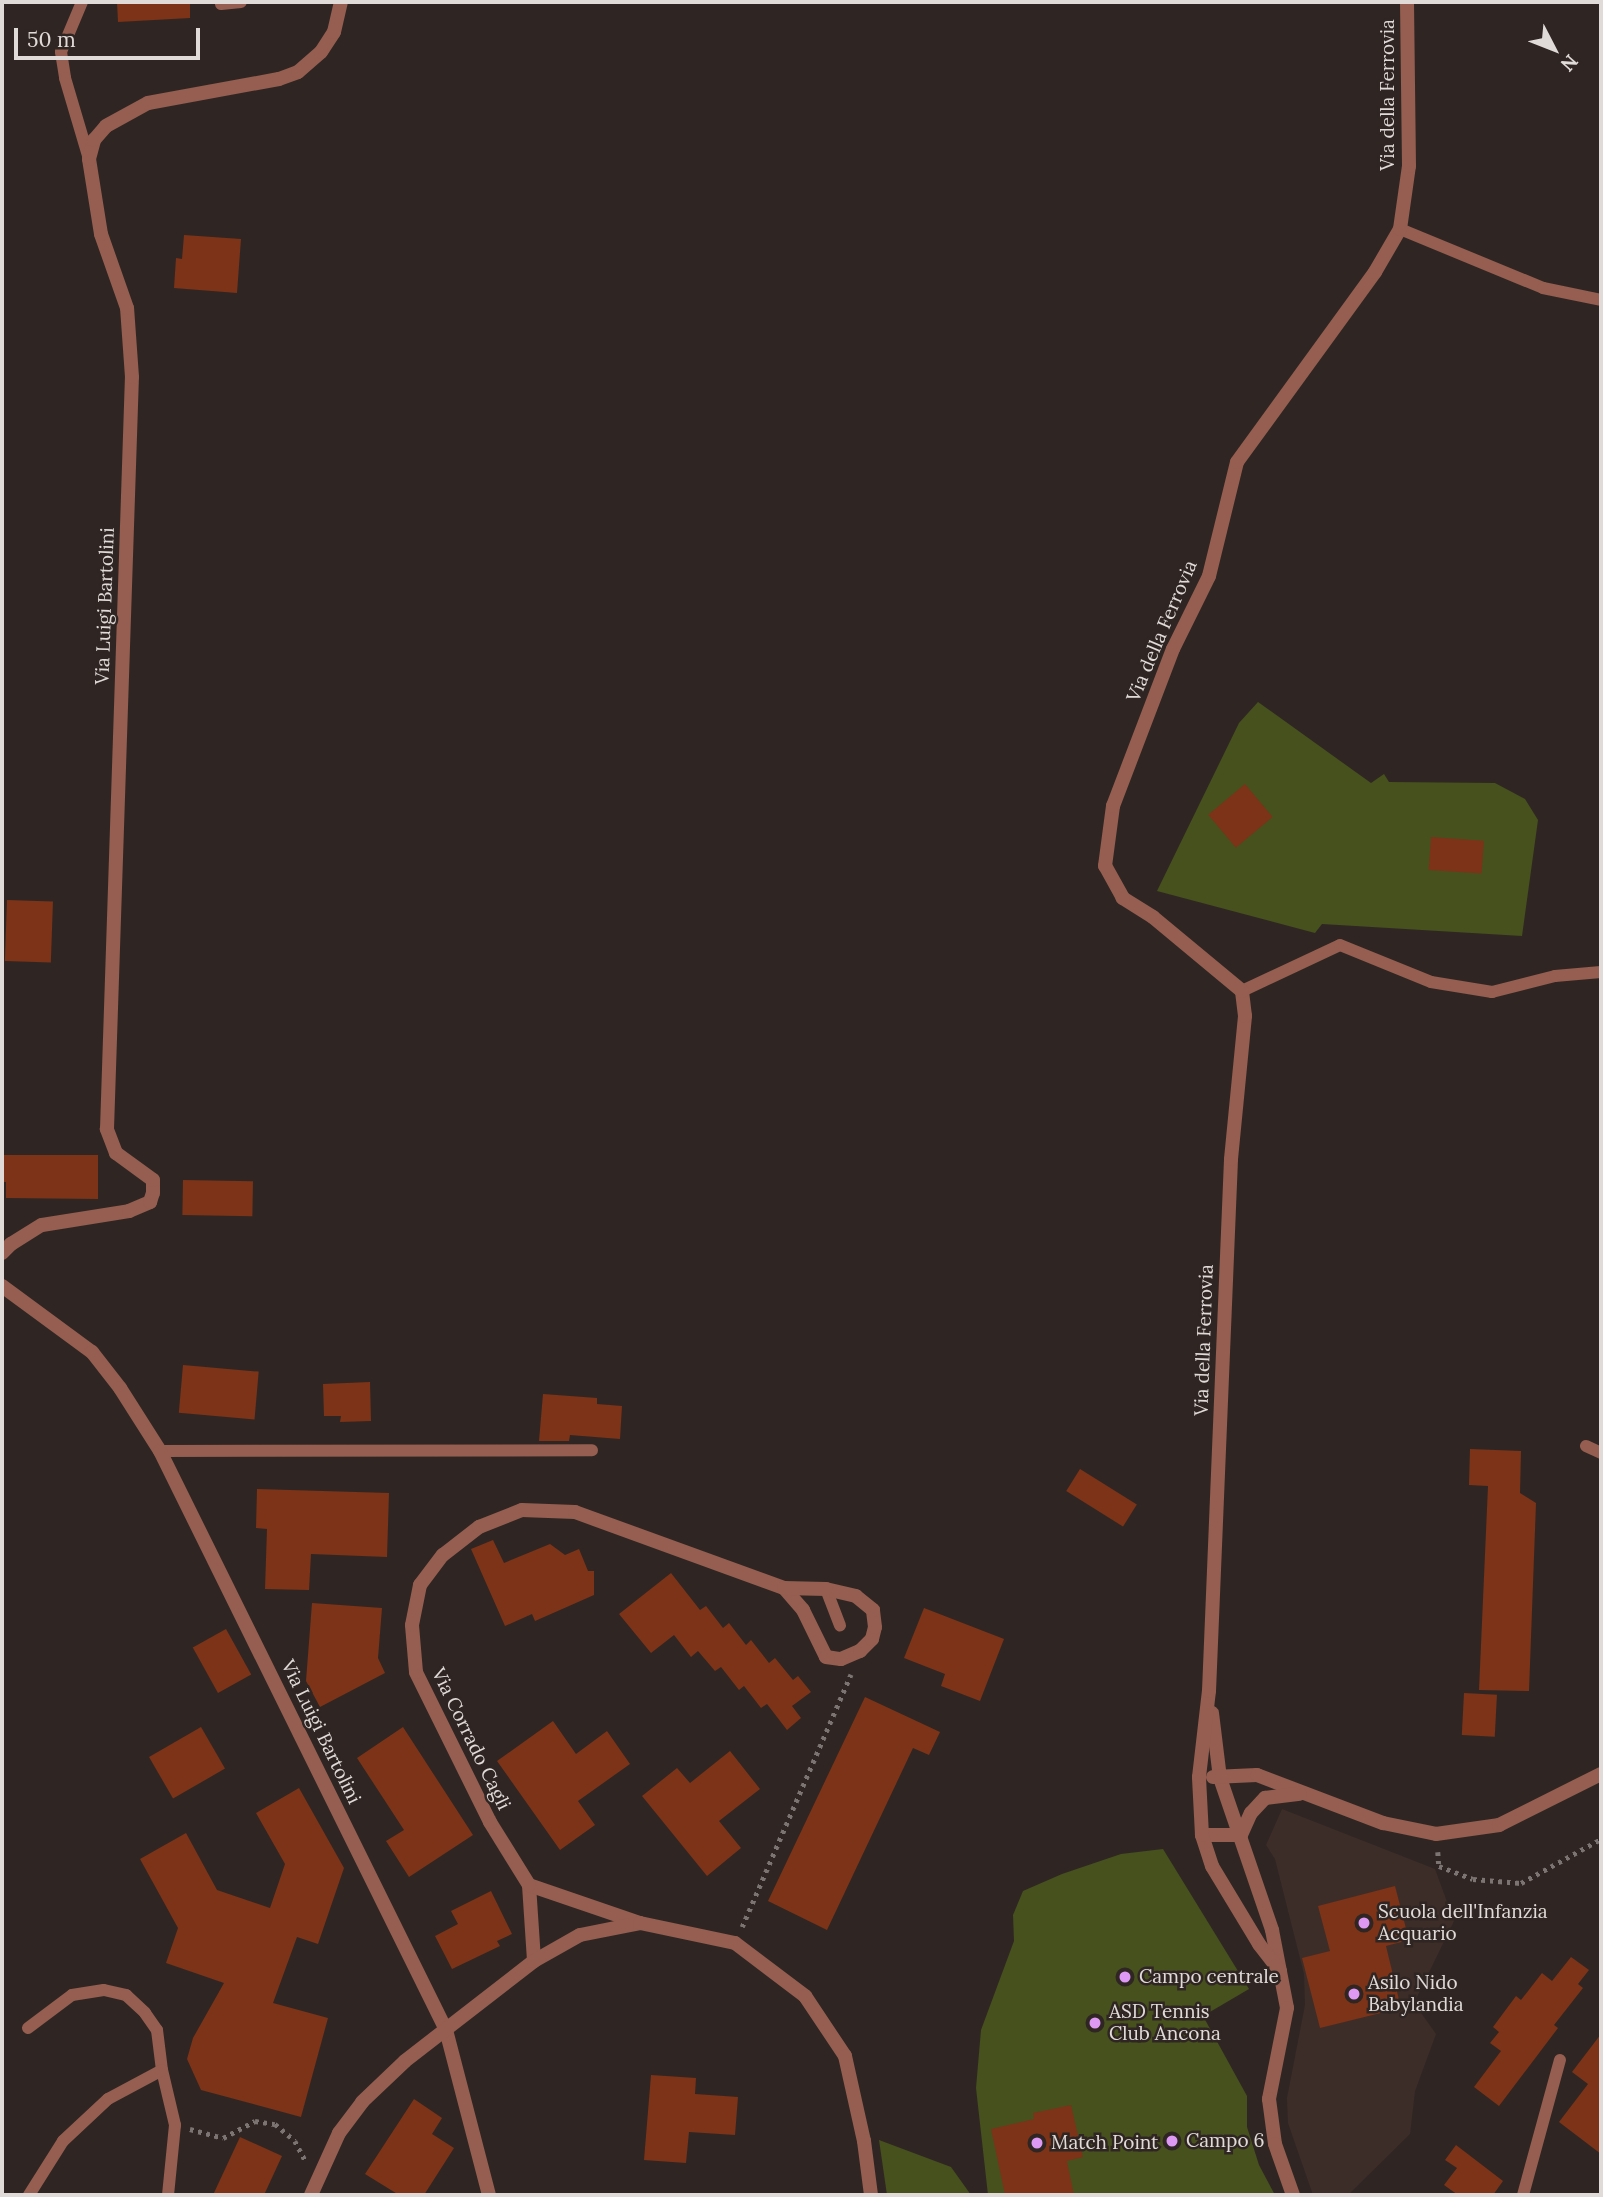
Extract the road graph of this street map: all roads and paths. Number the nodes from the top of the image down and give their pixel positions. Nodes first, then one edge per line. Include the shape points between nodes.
1 (82, 2) edge
2 (241, 2) edge
3 (341, 2) edge
4 (1407, 2) edge
5 (221, 4) dead end
6 (89, 159) junction
7 (1400, 229) junction
8 (1601, 300) edge
9 (1601, 972) edge
10 (1242, 991) junction
11 (2, 1253) edge
12 (2, 1286) edge
13 (1586, 1446) dead end
14 (592, 1450) dead end
15 (160, 1451) junction
16 (1601, 1453) edge
17 (784, 1588) junction
18 (826, 1589) junction
19 (840, 1625) dead end
20 (860, 1651) junction
21 (1209, 1691) junction
22 (1601, 1774) edge
23 (1199, 1777) junction
24 (1220, 1778) junction
25 (1301, 1794) junction
26 (1436, 1834) junction
27 (1202, 1835) junction
28 (1241, 1836) junction
29 (1601, 1839) edge
30 (529, 1885) junction
31 (640, 1923) junction
32 (735, 1943) junction
33 (534, 1961) junction
34 (1280, 1971) junction
35 (28, 2028) dead end
36 (446, 2030) junction
37 (1560, 2060) dead end
38 (162, 2070) junction
39 (175, 2125) junction
40 (303, 2161) dead end
41 (29, 2195) edge
42 (168, 2195) edge
43 (311, 2195) edge
44 (489, 2195) edge
45 (870, 2195) edge
46 (1293, 2195) edge
47 (1524, 2195) edge

1 - 6 lane via 61,52
2 - 5 lane
3 - 6 street via 334,32 321,52 298,72 148,103 106,126 94,141
4 - 7 street, Via della Ferrovia via 1409,166
6 - 11 street, Via Luigi Bartolini via 101,233 127,308 132,377 107,1129 116,1153 153,1180 153,1193 150,1202 129,1211 42,1225
7 - 8 lane via 1543,288
7 - 10 street, Via della Ferrovia via 1375,272 1237,462 1209,576 1173,649 1113,806 1105,866 1124,898
9 - 10 lane via 1555,976 1492,992 1431,982 1340,945
10 - 21 street, Via della Ferrovia via 1245,1016 1231,1159
12 - 15 street, Via Luigi Bartolini via 92,1352
13 - 16 lane
14 - 15 lane
15 - 36 street, Via Luigi Bartolini
17 - 18 street, Via Corrado Cagli
17 - 20 street via 803,1610 826,1657 841,1659
17 - 30 street, Via Corrado Cagli via 576,1512 523,1510 479,1527 443,1555 420,1586 412,1625 416,1672 490,1822
18 - 19 lane
18 - 20 street, Via Corrado Cagli via 856,1596 873,1610 872,1639
20 - 32 path
21 - 23 street, Via della Ferrovia
21 - 24 street, Via della Ferrovia
22 - 26 street via 1520,1817 1477,1830
23 - 24 street
23 - 27 street, Via della Ferrovia
24 - 25 street via 1257,1775
24 - 28 street, Via della Ferrovia
25 - 26 street via 1383,1822
25 - 28 street via 1265,1798 1251,1813
26 - 29 path via 1439,1866 1473,1879 1521,1883
27 - 28 street
27 - 34 street, Via della Ferrovia via 1212,1866
28 - 34 street, Via della Ferrovia via 1272,1930
30 - 31 street
30 - 33 street, Via Corrado Cagli
31 - 32 street
31 - 33 street via 580,1935
32 - 45 street via 805,1996 845,2056 864,2141
33 - 36 street
34 - 46 street, Via della Ferrovia via 1287,2008 1269,2099 1275,2144
35 - 38 lane via 72,1995 104,1990 126,1995 157,2030
36 - 43 street via 362,2102 339,2133
36 - 44 street, Via Luigi Bartolini
37 - 47 lane
38 - 39 lane
38 - 41 lane via 108,2099 63,2141
39 - 40 path via 223,2138 255,2121 275,2124 295,2141
39 - 42 lane

